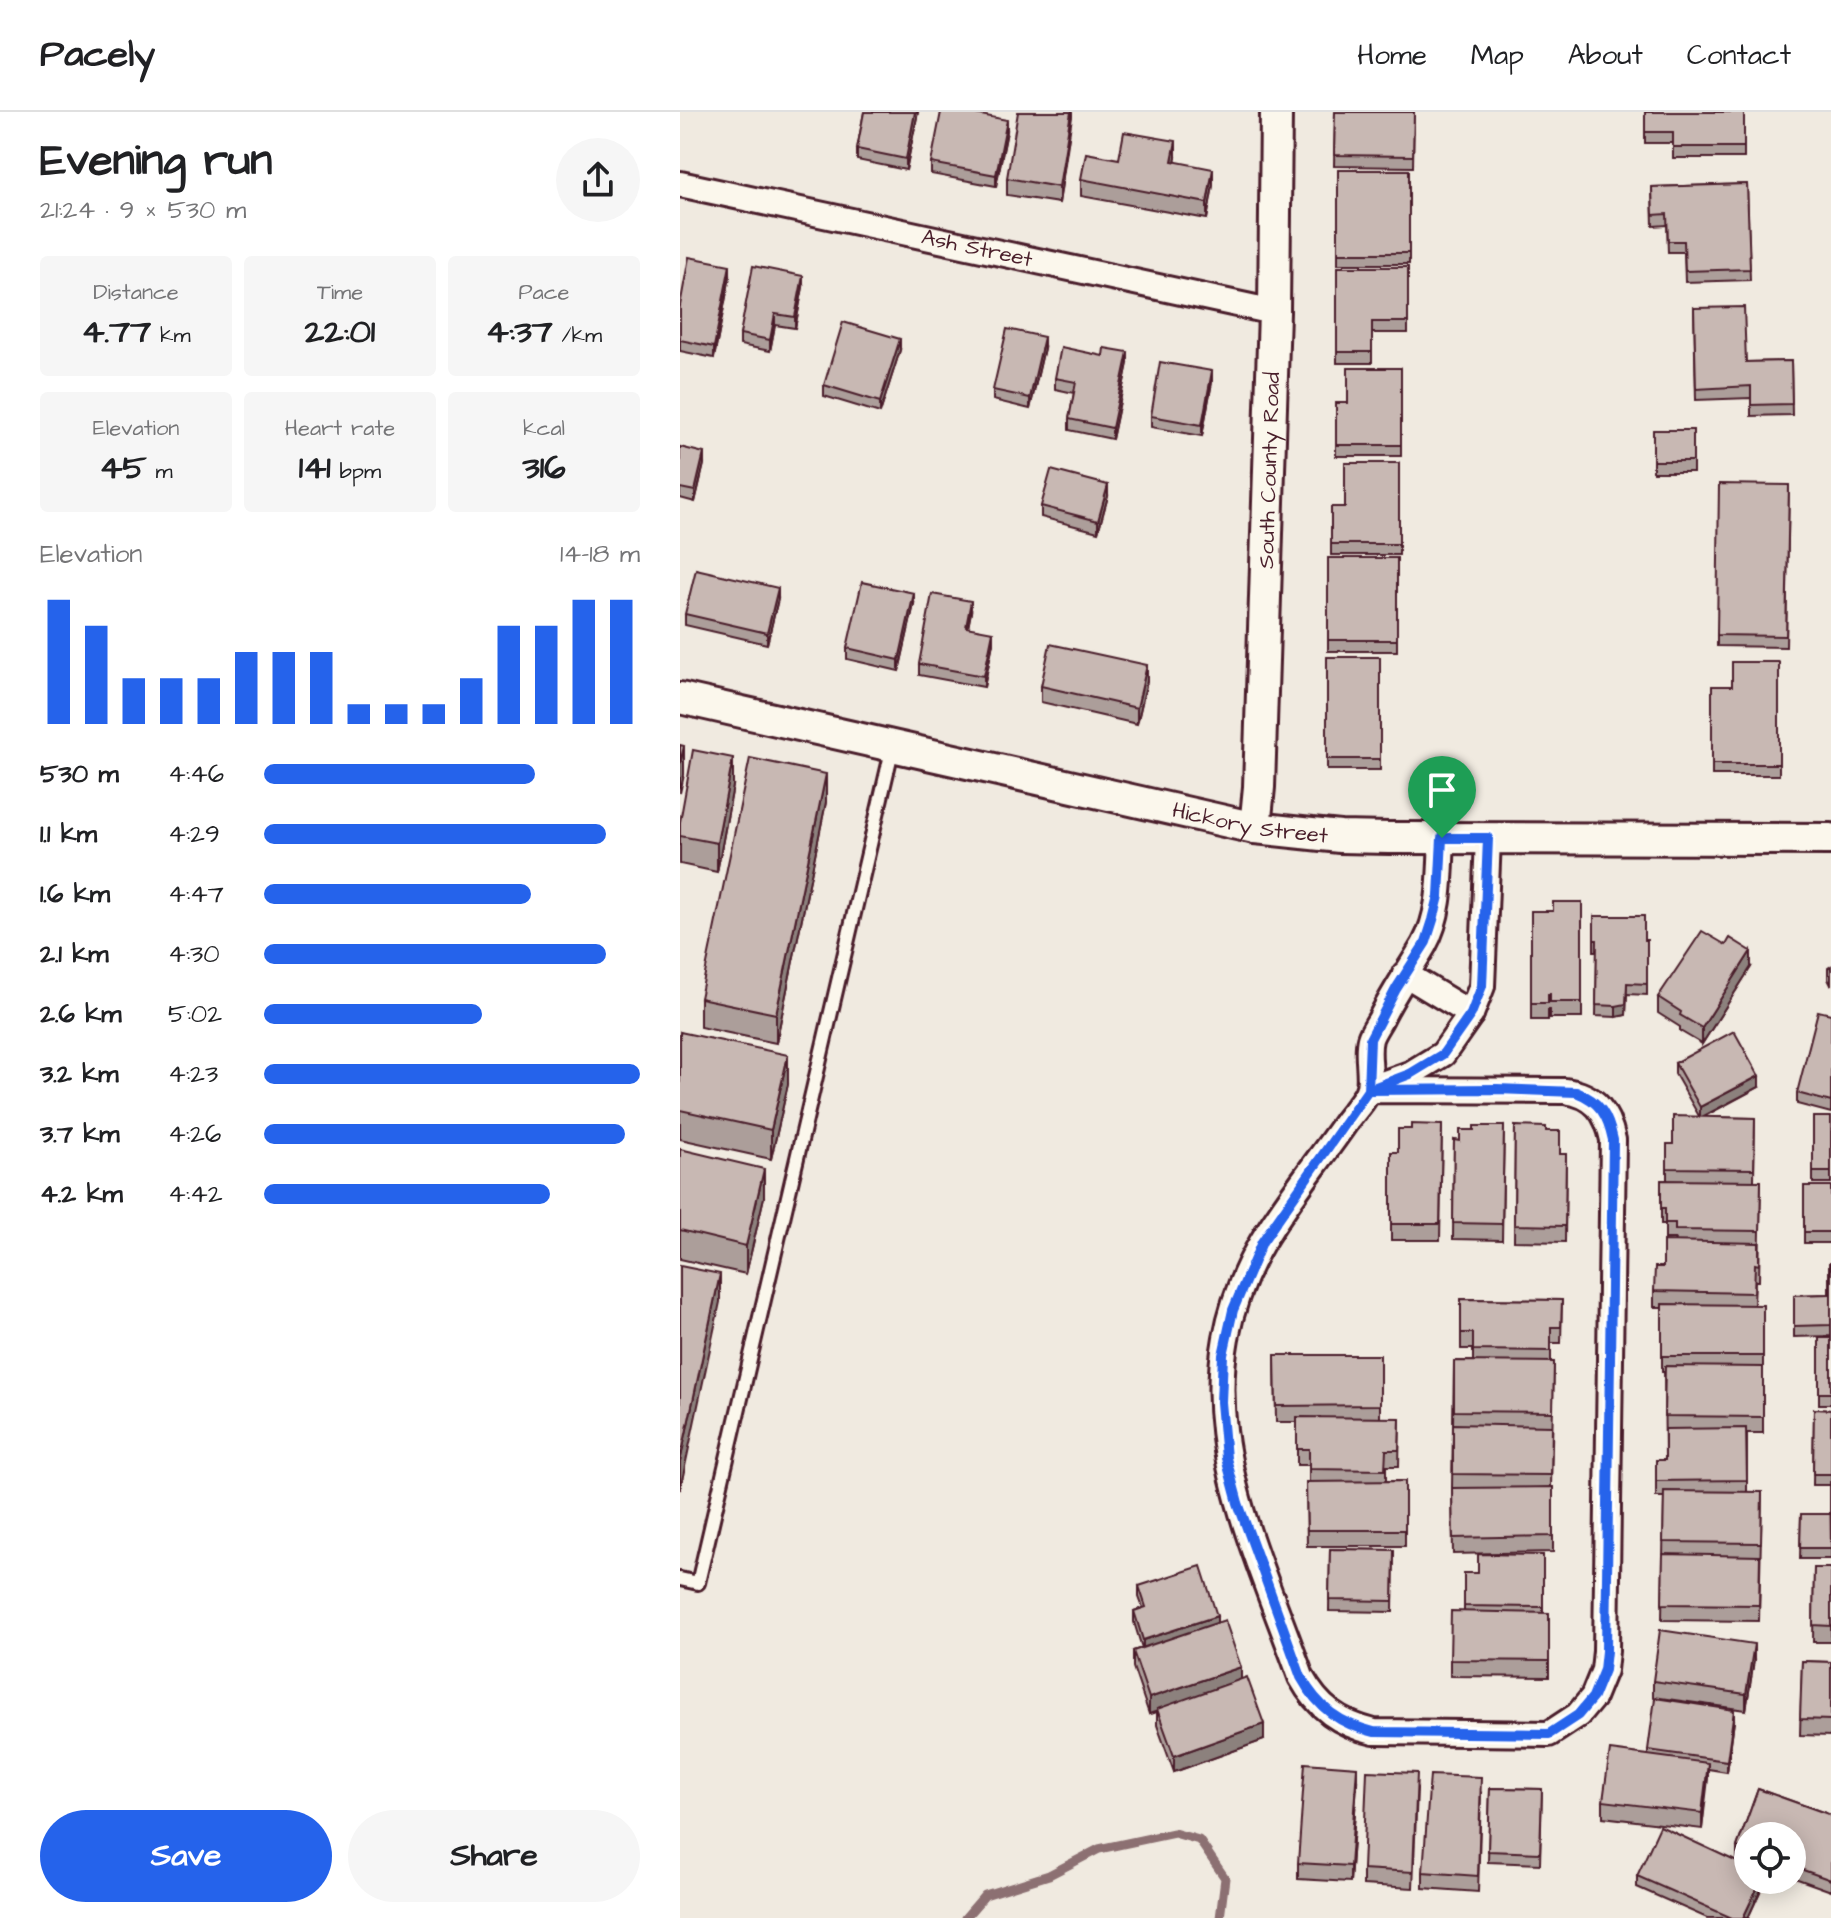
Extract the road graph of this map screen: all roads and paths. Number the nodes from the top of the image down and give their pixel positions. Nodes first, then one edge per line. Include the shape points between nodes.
1 (1276, 112) edge
2 (680, 184) edge
3 (1274, 312) junction
4 (680, 698) edge
5 (893, 746) junction
6 (1255, 828) junction
7 (1442, 838) junction
8 (1488, 838) junction
9 (1831, 839) edge
10 (1405, 974) junction
11 (1471, 1014) junction
12 (1368, 1090) junction
13 (680, 1579) edge

1 - 3 street, South County Road
2 - 3 street, Ash Street
3 - 6 street, South County Road
4 - 5 street, Hickory Street
5 - 6 street, Hickory Street
5 - 13 lane via 698,1583
6 - 7 street, Hickory Street via 1340,837
7 - 8 street, Hickory Street
7 - 10 street via 1433,920
8 - 9 street, Hickory Street
8 - 11 street via 1482,986
10 - 11 street
10 - 12 street via 1370,1039
11 - 12 street via 1443,1054
12 - 12 street via 1262,1242 1233,1310 1223,1355 1221,1402 1226,1458 1238,1503 1301,1677 1317,1703 1336,1719 1374,1732 1549,1734 1582,1712 1600,1684 1606,1651 1613,1140 1609,1122 1586,1096 1565,1091

